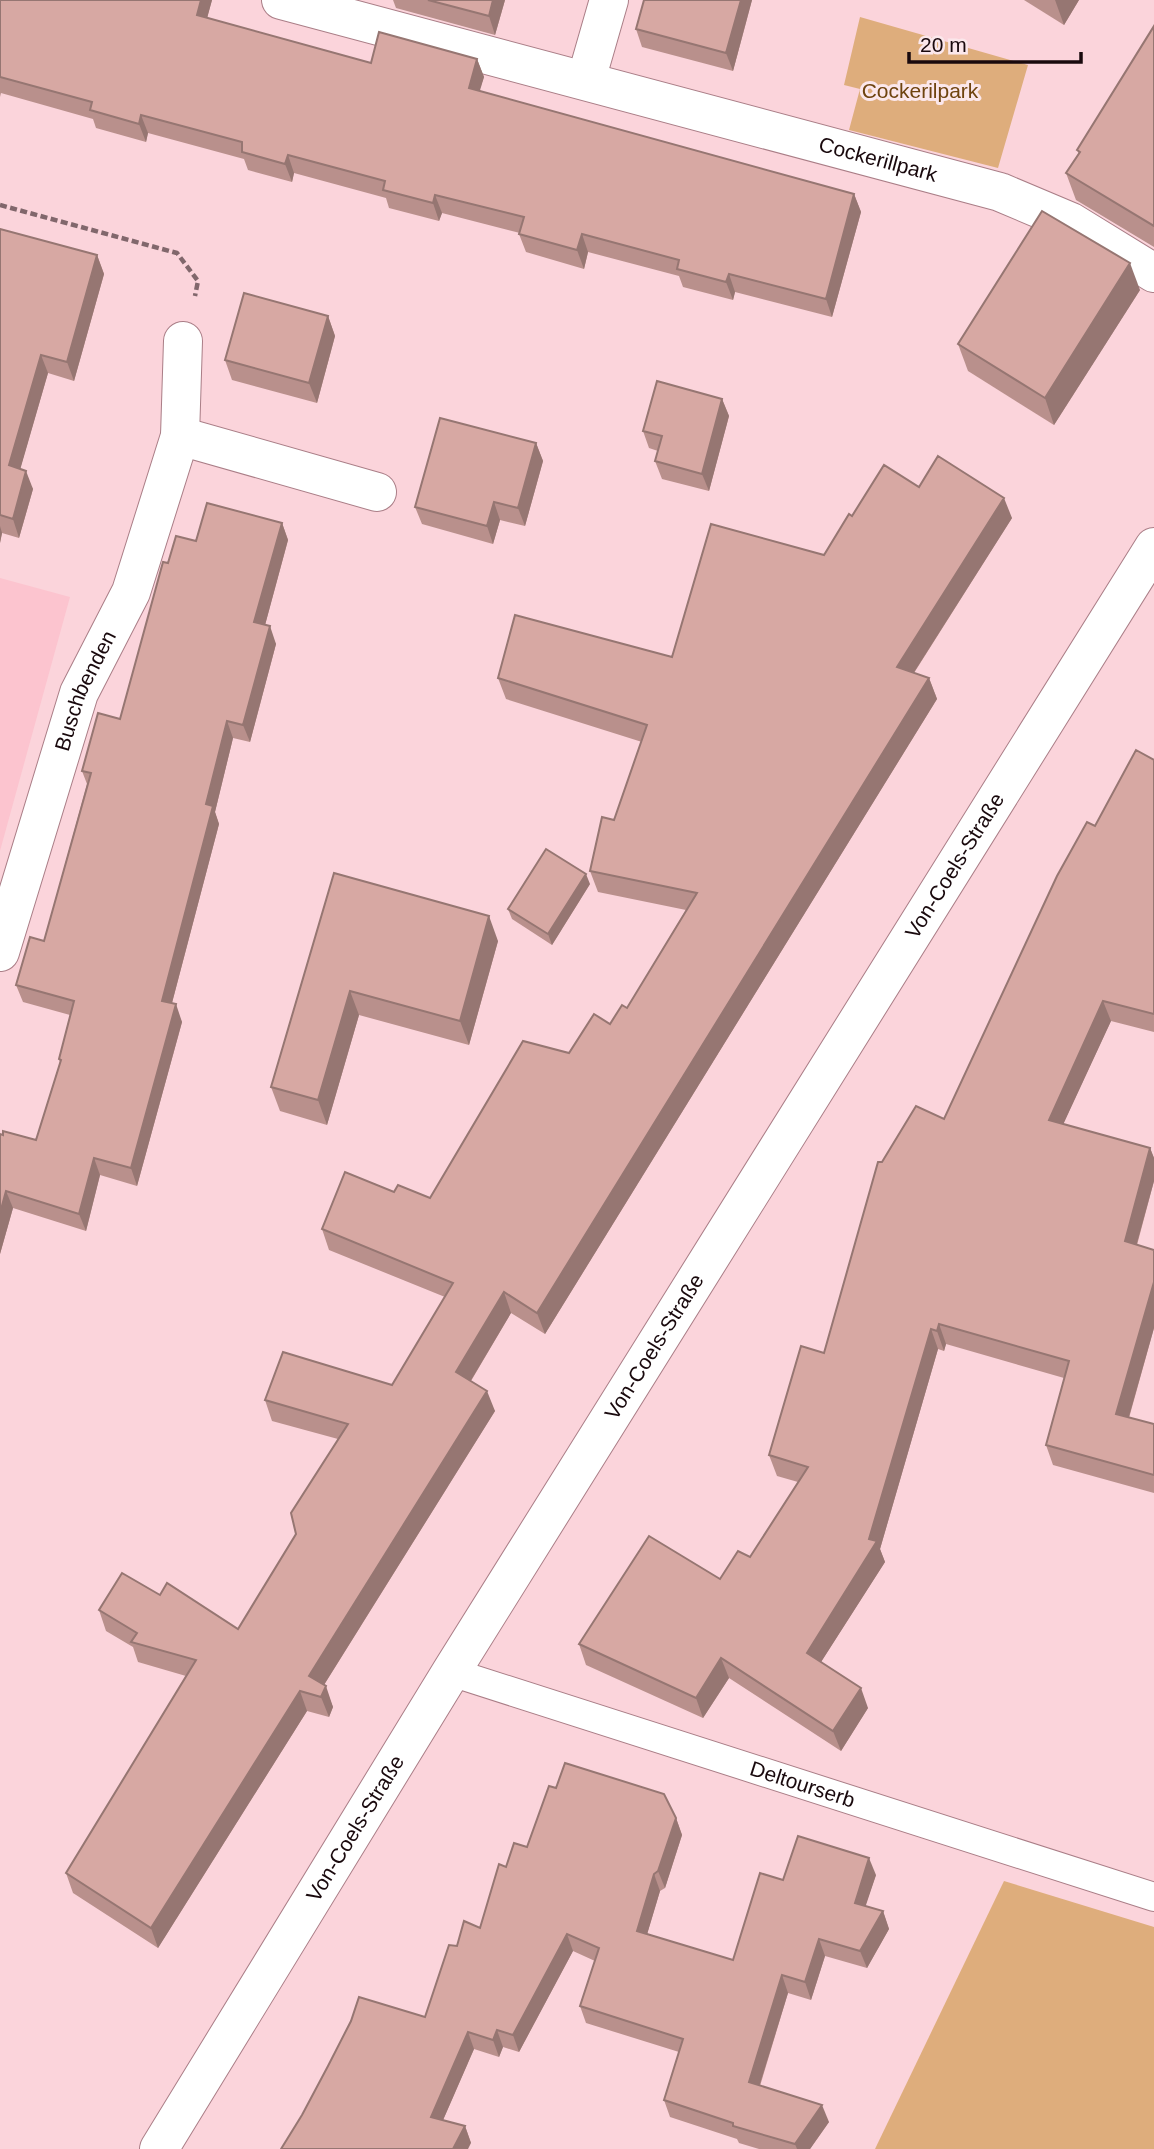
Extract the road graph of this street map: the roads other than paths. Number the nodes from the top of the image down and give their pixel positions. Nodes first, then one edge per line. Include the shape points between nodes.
1 (281, 0) edge
2 (609, 0) edge
3 (344, 8) edge
4 (586, 80) junction
5 (1154, 273) edge
6 (183, 341) road end
7 (180, 436) junction
8 (377, 492) dead end
9 (1154, 547) edge
10 (0, 953) edge
11 (451, 1672) junction
12 (1154, 1897) edge
13 (159, 2149) edge

1 - 3 street, Cockerillpark
2 - 4 street
3 - 4 street, Cockerillpark
4 - 5 street, Cockerillpark via 1000,192 1071,222
6 - 7 street, Buschbenden
7 - 8 street
7 - 10 street, Buschbenden via 131,592 79,693
9 - 11 street, Von-Coels-Straße
11 - 12 lane, Deltourserb
11 - 13 street, Von-Coels-Straße

